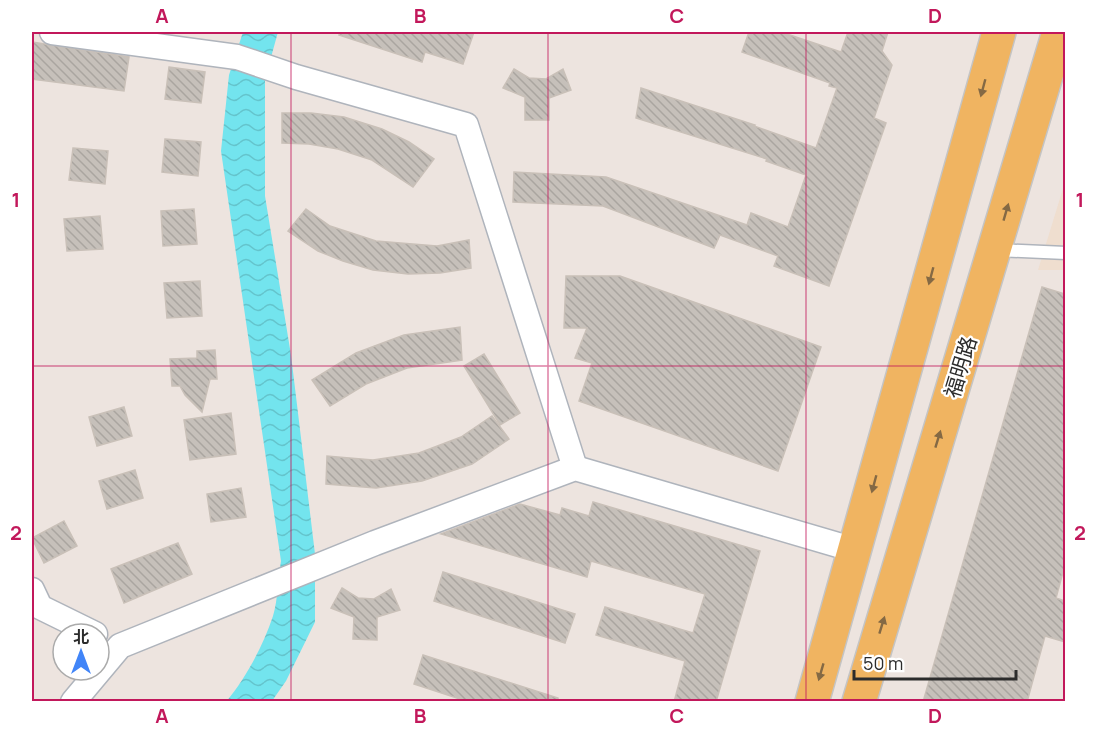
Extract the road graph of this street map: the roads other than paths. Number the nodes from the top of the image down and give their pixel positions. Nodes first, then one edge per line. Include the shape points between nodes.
1 (52, 32) edge
2 (999, 32) edge
3 (1059, 32) edge
4 (995, 250) junction
5 (1065, 253) edge
6 (575, 468) junction
7 (855, 550) junction
8 (32, 590) edge
9 (70, 622) edge
10 (111, 637) edge
11 (83, 682) edge
12 (73, 702) edge
13 (812, 702) edge
14 (859, 702) edge

1 - 6 street via 237,57 466,125
2 -> 7 main road
4 -> 3 main road, 福明路
4 - 5 lane
14 -> 4 main road, 福明路
6 - 7 street
6 - 10 street via 256,591
7 -> 13 main road
8 - 9 street via 40,607
11 - 12 street

